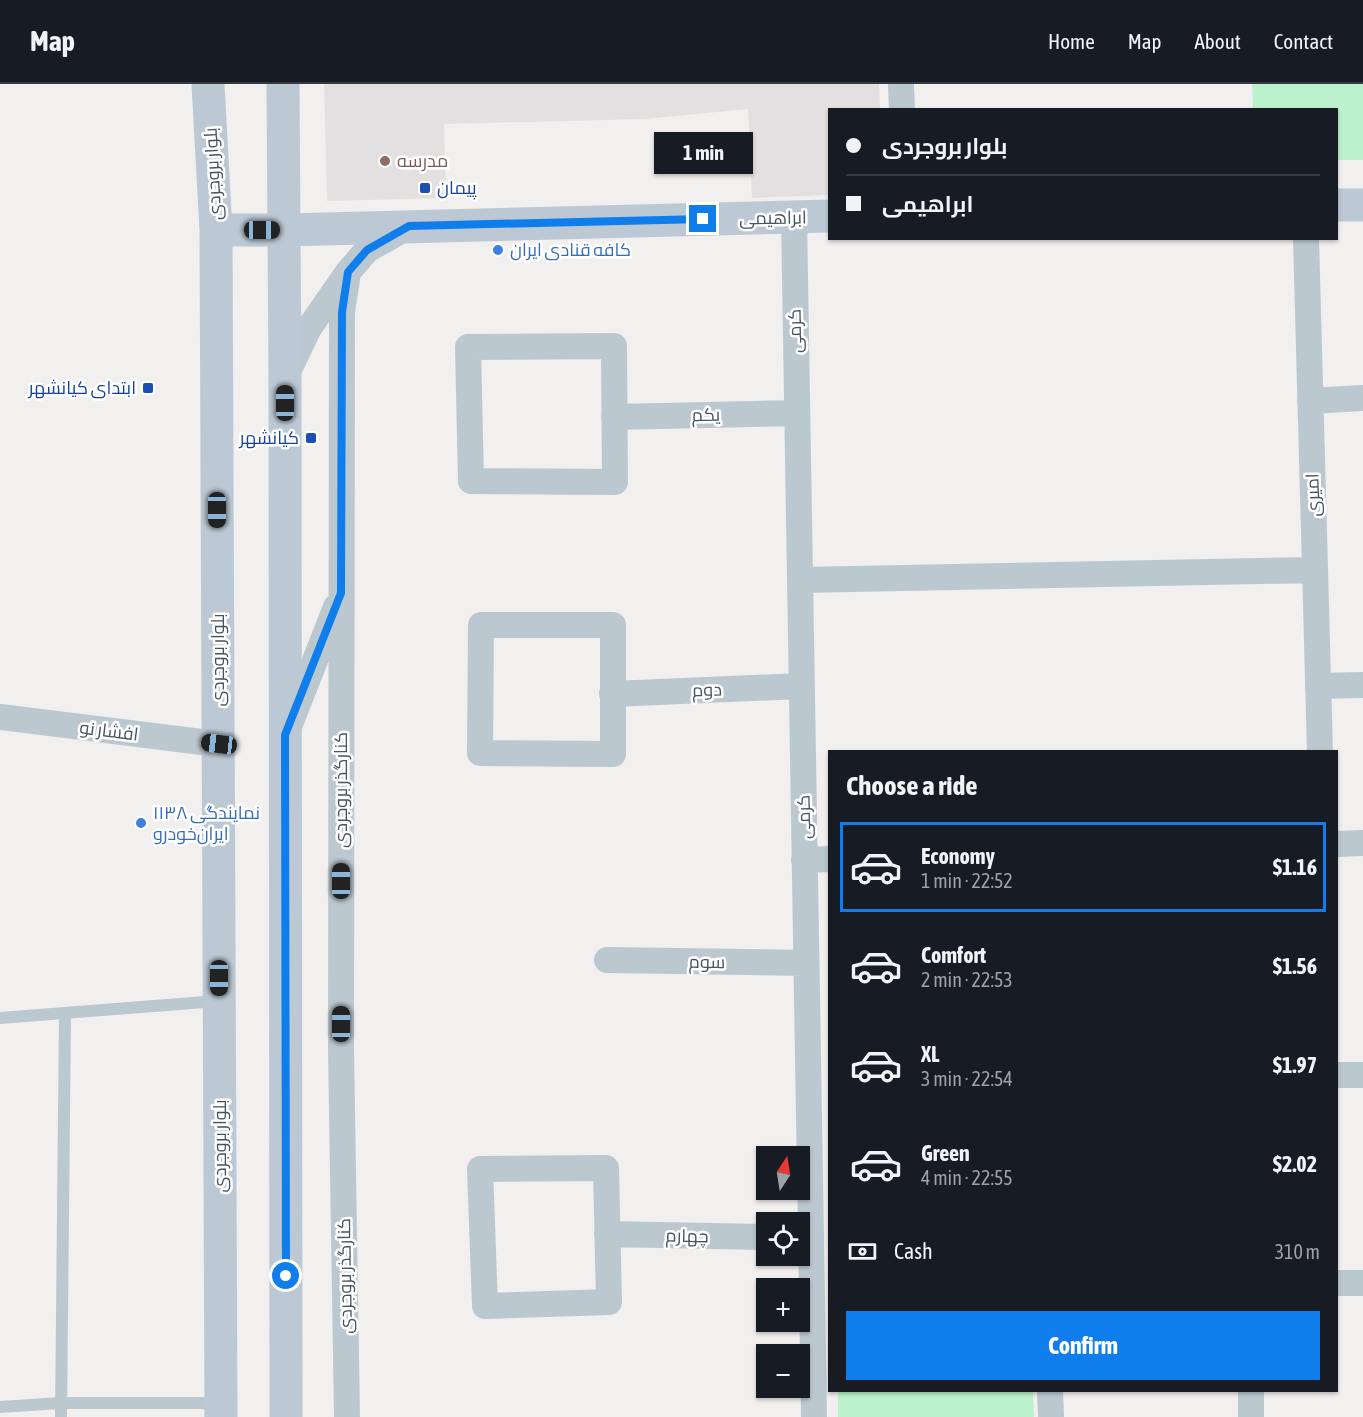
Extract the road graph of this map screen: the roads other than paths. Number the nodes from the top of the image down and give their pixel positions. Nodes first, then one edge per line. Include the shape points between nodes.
1 (208, 84) edge
2 (283, 84) edge
3 (901, 84) edge
4 (902, 108) edge
5 (1338, 205) edge
6 (1363, 205) edge
7 (828, 216) edge
8 (794, 217) junction
9 (409, 226) junction
10 (216, 230) junction
11 (285, 230) junction
12 (1306, 240) edge
13 (348, 272) junction
14 (285, 379) junction
15 (1363, 398) edge
16 (1310, 401) junction
17 (797, 413) junction
18 (614, 417) junction
19 (1315, 570) junction
20 (800, 580) junction
21 (341, 593) junction
22 (1363, 685) edge
23 (801, 686) junction
24 (1318, 686) junction
25 (612, 694) junction
26 (0, 717) edge
27 (285, 735) junction
28 (219, 744) junction
29 (1320, 750) edge
30 (1363, 843) edge
31 (1338, 844) edge
32 (804, 860) junction
33 (828, 860) edge
34 (607, 960) dead end
35 (806, 963) junction
36 (219, 1001) junction
37 (65, 1013) junction
38 (0, 1018) edge
39 (1338, 1075) edge
40 (1363, 1075) edge
41 (805, 1212) edge
42 (607, 1234) junction
43 (756, 1237) edge
44 (810, 1256) edge
45 (1338, 1283) edge
46 (1363, 1283) edge
47 (821, 1294) edge
48 (1050, 1392) edge
49 (1251, 1392) edge
50 (61, 1403) junction
51 (0, 1407) edge
52 (221, 1410) edge
53 (61, 1417) edge
54 (286, 1417) edge
55 (347, 1417) edge
56 (814, 1417) edge
57 (1051, 1417) edge
58 (1251, 1417) edge

1 - 10 main road, بلوار بروجردی
2 - 11 main road
3 - 4 street
5 - 6 main road
7 - 8 main road, ابراهیمی
8 - 9 main road, ابراهیمی
8 - 17 street, کرمی
9 - 11 main road, ابراهیمی
9 - 13 street via 367,250
10 - 11 main road, ابراهیمی
10 - 28 main road, بلوار بروجردی
11 - 14 main road
12 - 16 street, امیری
13 - 14 street via 309,328
13 - 21 street, کنارگذر بروجردی via 342,312
14 - 27 main road
15 - 16 street
16 - 19 street, امیری
17 - 18 street, یکم
17 - 20 street, کرمی
18 - 18 street via 614,346 468,347 471,481 615,482
19 - 20 street
19 - 24 street, امیری
20 - 23 street, کرمی
21 - 27 street
21 - 55 street, کنارگذر بروجردی via 341,1048
22 - 24 street
23 - 25 street, دوم
23 - 32 street, کرمی
24 - 29 street, امیری
25 - 25 street via 613,625 482,625 480,753 613,754
26 - 28 street, افشار نو
27 - 54 main road
28 - 36 main road, بلوار بروجردی
30 - 31 street
32 - 33 street
32 - 35 street, کرمی
34 - 35 street, سوم
35 - 41 street, کرمی
36 - 37 lane
36 - 52 main road, بلوار بروجردی
37 - 38 lane
37 - 50 lane
39 - 40 street
42 - 42 street via 606,1168 480,1169 485,1305 609,1302
42 - 43 street, چهارم
44 - 47 street, کرمی
45 - 46 street
47 - 56 street, کرمی
48 - 57 street
49 - 58 street
50 - 51 lane
50 - 52 lane
50 - 53 lane

